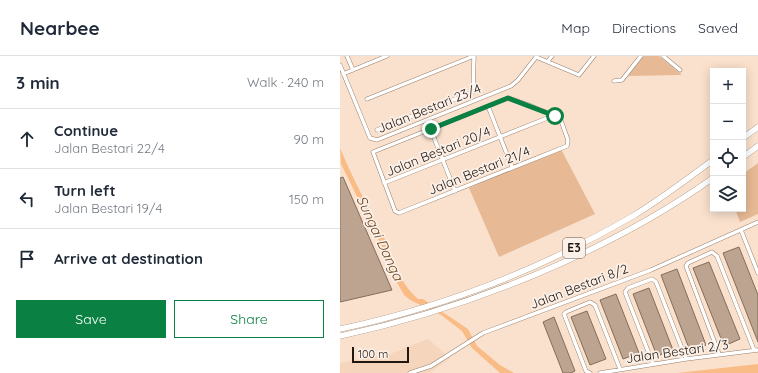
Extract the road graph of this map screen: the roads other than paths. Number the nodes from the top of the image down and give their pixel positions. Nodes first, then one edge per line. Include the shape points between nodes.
1 (347, 56) edge
2 (385, 56) edge
3 (474, 56) edge
4 (552, 56) edge
5 (594, 56) edge
6 (641, 56) edge
7 (662, 56) edge
8 (536, 57) edge
9 (548, 62) junction
10 (340, 65) edge
11 (353, 70) junction
12 (680, 70) dead end
13 (344, 74) junction
14 (614, 81) dead end
15 (367, 99) dead end
16 (488, 106) junction
17 (555, 116) junction
18 (427, 120) junction
19 (758, 127) edge
20 (431, 129) junction
21 (377, 130) dead end
22 (746, 136) edge
23 (500, 137) junction
24 (758, 146) edge
25 (746, 155) edge
26 (443, 160) junction
27 (710, 162) edge
28 (512, 167) junction
29 (710, 180) edge
30 (384, 184) junction
31 (455, 191) junction
32 (758, 222) edge
33 (741, 230) junction
34 (758, 273) edge
35 (340, 329) edge
36 (340, 336) edge
37 (756, 350) edge
38 (719, 354) junction
39 (686, 359) junction
40 (653, 364) junction
41 (620, 369) junction
42 (410, 373) edge
43 (590, 373) edge
44 (600, 373) edge

1 - 11 street
2 - 11 street
3 - 15 street
3 - 21 street via 473,92
4 - 9 street
5 - 9 street via 579,75
6 - 14 street via 622,80
7 - 12 street
8 - 9 street
8 - 18 street, Jalan Bestari 23/4 via 511,86
10 - 13 street, Jalan Bestari 23/4
11 - 13 street
13 - 18 street, Jalan Bestari 23/4 via 370,138 374,140
16 - 17 street via 508,98
16 - 20 street
16 - 23 street
17 - 23 street, Jalan Bestari 20/4
17 - 28 street, Jalan Bestari 21/4 via 560,118 568,140 567,146
18 - 20 street
19 - 22 highway
20 - 26 street
20 - 30 street via 373,152
23 - 26 street, Jalan Bestari 20/4
23 - 28 street
24 - 25 highway
26 - 30 street, Jalan Bestari 20/4
26 - 31 street
27 - 35 highway, E3 via 634,215 578,246 526,270 451,299
28 - 31 street, Jalan Bestari 21/4
29 - 36 highway, E3 via 640,224 549,268 459,304
30 - 31 street, Jalan Bestari 21/4 via 395,211 399,213
32 - 33 street, Jalan Bestari 8/2
33 - 34 street
33 - 42 street, Jalan Bestari 8/2 via 651,270 483,333 424,370
37 - 38 street, Jalan Bestari 2/3
37 - 38 street via 714,252 686,266
38 - 39 street, Jalan Bestari 2/3
39 - 40 street, Jalan Bestari 2/3
39 - 40 street via 656,282 649,279 628,288 625,292
40 - 41 street, Jalan Bestari 2/3
41 - 43 street via 595,305 590,302 564,314 586,371
41 - 44 street, Jalan Bestari 2/3

